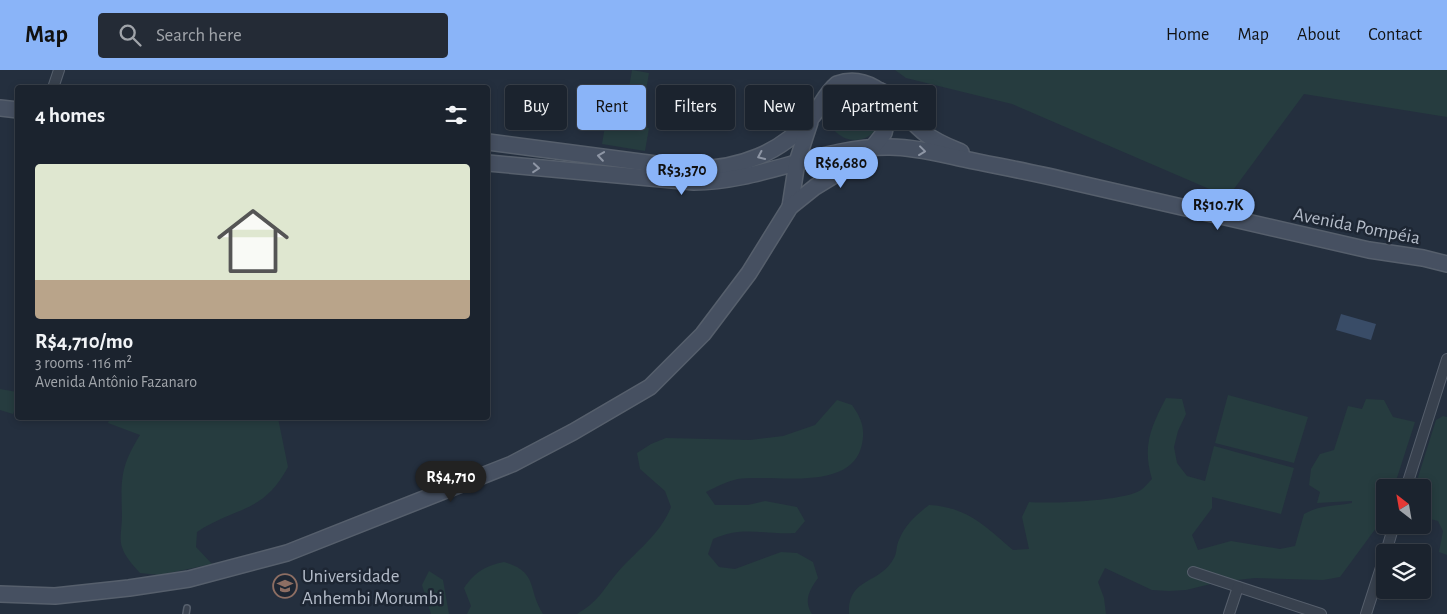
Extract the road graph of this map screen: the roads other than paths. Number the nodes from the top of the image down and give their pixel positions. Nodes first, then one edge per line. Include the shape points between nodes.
1 (59, 70) edge
2 (55, 85) edge
3 (838, 85) edge
4 (874, 85) edge
5 (823, 101) edge
6 (0, 108) edge
7 (15, 110) edge
8 (813, 116) edge
9 (800, 130) edge
10 (808, 130) edge
11 (885, 130) edge
12 (922, 130) edge
13 (490, 142) edge
14 (873, 147) junction
15 (797, 162) junction
16 (490, 163) edge
17 (996, 165) junction
18 (766, 171) junction
19 (790, 207) junction
20 (1447, 264) edge
21 (1447, 359) edge
22 (1409, 479) edge
23 (1193, 572) dead end
24 (1376, 582) edge
25 (1238, 587) junction
26 (0, 594) edge
27 (187, 608) dead end
28 (186, 614) edge
29 (1229, 614) edge
30 (1321, 614) edge
31 (1366, 614) edge

1 - 2 street
3 - 4 main road, Avenida Pompéia via 860,79
5 - 8 main road, Avenida Pompéia
6 - 7 main road
9 -> 13 main road, Avenida Pompéia via 767,154 740,164 708,169
10 - 15 main road
11 - 14 main road
12 - 17 main road, Avenida Pompéia via 928,136
14 - 15 main road, Avenida Pompéia via 821,154
14 -> 17 main road, Avenida Pompéia via 927,151
14 - 19 main road
15 - 18 main road, Avenida Pompéia
15 - 19 main road
16 -> 18 main road, Avenida Pompéia via 694,182 729,180
17 - 20 main road, Avenida Pompéia via 1369,250
18 - 19 main road via 786,185
19 - 26 main road via 749,273 703,334 650,387 512,464 287,553 189,579 55,596
21 - 22 street
23 - 25 street
24 - 31 street
25 - 29 street
25 - 30 street
27 - 28 lane

